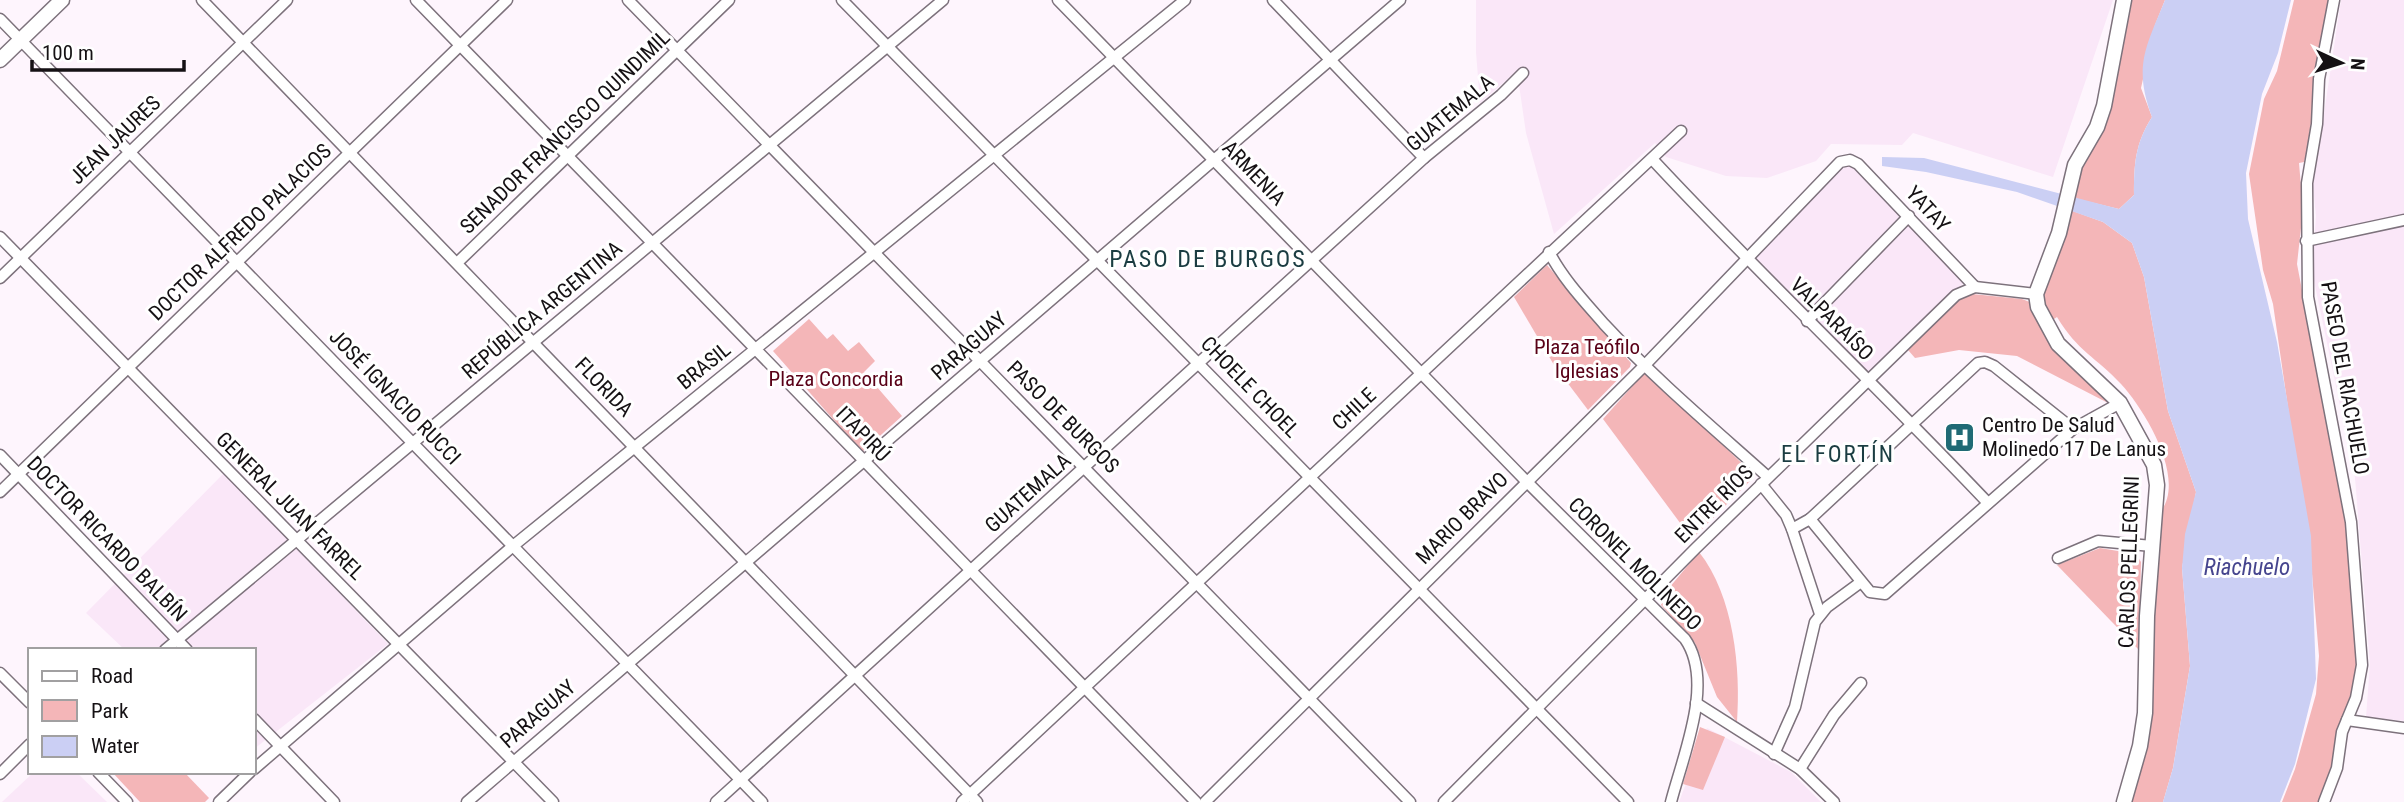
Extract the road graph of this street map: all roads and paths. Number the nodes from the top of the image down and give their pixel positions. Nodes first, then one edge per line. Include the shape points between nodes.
1 (62, 0) edge
2 (202, 0) edge
3 (287, 0) edge
4 (416, 0) edge
5 (507, 0) edge
6 (628, 0) edge
7 (729, 0) edge
8 (842, 0) edge
9 (943, 0) edge
10 (1058, 0) edge
11 (1185, 0) edge
12 (1273, 0) edge
13 (1400, 0) edge
14 (2124, 0) edge
15 (2334, 0) edge
16 (0, 19) edge
17 (20, 40) junction
18 (244, 43) junction
19 (459, 46) junction
20 (888, 46) junction
21 (677, 51) junction
22 (1114, 58) junction
23 (0, 60) edge
24 (1331, 61) junction
25 (1523, 73) dead end
26 (1681, 131) dead end
27 (770, 147) junction
28 (351, 152) junction
29 (130, 153) junction
30 (997, 155) junction
31 (568, 157) junction
32 (1424, 158) junction
33 (1214, 160) junction
34 (1653, 160) junction
35 (1850, 160) joint
36 (1909, 216) junction
37 (2404, 220) edge
38 (0, 237) edge
39 (2306, 241) junction
40 (652, 244) junction
41 (874, 252) junction
42 (1549, 252) junction
43 (20, 258) junction
44 (1098, 259) junction
45 (236, 261) junction
46 (1312, 261) junction
47 (1747, 261) junction
48 (458, 262) junction
49 (0, 278) edge
50 (1975, 287) junction
51 (2036, 294) junction
52 (1807, 321) junction
53 (533, 341) junction
54 (754, 350) junction
55 (981, 361) junction
56 (1199, 362) junction
57 (1644, 366) junction
58 (127, 368) junction
59 (1422, 373) junction
60 (1867, 381) junction
61 (2120, 403) junction
62 (1913, 424) junction
63 (2073, 429) junction
64 (413, 443) junction
65 (634, 447) junction
66 (0, 455) edge
67 (863, 462) junction
68 (1085, 467) junction
69 (18, 474) junction
70 (1309, 477) junction
71 (1526, 481) junction
72 (1764, 481) junction
73 (0, 492) edge
74 (1988, 503) junction
75 (1810, 519) junction
76 (1792, 529) junction
77 (297, 542) junction
78 (513, 546) junction
79 (2152, 546) junction
80 (2058, 558) dead end
81 (745, 560) junction
82 (969, 572) junction
83 (1196, 581) junction
84 (1861, 582) junction
85 (1419, 589) junction
86 (1644, 601) junction
87 (1820, 614) junction
88 (177, 640) junction
89 (398, 643) junction
90 (167, 648) edge
91 (185, 648) edge
92 (627, 663) junction
93 (0, 673) edge
94 (855, 675) junction
95 (1861, 683) dead end
96 (1083, 688) junction
97 (1309, 698) junction
98 (28, 701) edge
99 (1696, 703) junction
100 (1538, 709) junction
101 (2347, 720) junction
102 (256, 721) edge
103 (2404, 728) edge
104 (279, 744) junction
105 (28, 746) edge
106 (1774, 754) junction
107 (514, 761) junction
108 (256, 766) edge
109 (1800, 769) junction
110 (0, 774) edge
111 (100, 774) edge
112 (248, 774) edge
113 (741, 780) junction
114 (970, 799) edge
115 (127, 802) edge
116 (219, 802) edge
117 (334, 802) edge
118 (467, 802) edge
119 (553, 802) edge
120 (716, 802) edge
121 (762, 802) edge
122 (1196, 802) edge
123 (1205, 802) edge
124 (1410, 802) edge
125 (1444, 802) edge
126 (1628, 802) edge
127 (1671, 802) edge
128 (1834, 802) edge
129 (2124, 802) edge
130 (2324, 802) edge

1 - 17 street
2 - 18 street, FLORIDA
3 - 18 street, JEAN JAURES
4 - 19 street, ITAPIRÚ
5 - 19 street, DOCTOR ALFREDO PALACIOS
6 - 21 street, PASO DE BURGOS
7 - 21 street, SENADOR FRANCISCO QUINDIMIL
8 - 20 street, CHOELE CHOEL
9 - 20 street, REPÚBLICA ARGENTINA
10 - 22 street, ARMENIA
11 - 22 street, BRASIL
12 - 24 street
13 - 24 street, PARAGUAY
14 - 51 street via 2104,106 2071,177 2061,223
15 - 39 street, PASEO DEL RIACHUELO via 2319,79 2307,183
16 - 17 street, JOSÉ IGNACIO RUCCI
17 - 23 street
17 - 29 street, JOSÉ IGNACIO RUCCI
18 - 28 street, FLORIDA
18 - 29 street, JEAN JAURES
19 - 28 street, DOCTOR ALFREDO PALACIOS
19 - 31 street, ITAPIRÚ
20 - 27 street, REPÚBLICA ARGENTINA
20 - 30 street, CHOELE CHOEL
21 - 27 street, PASO DE BURGOS
21 - 31 street, SENADOR FRANCISCO QUINDIMIL
22 - 30 street, BRASIL
22 - 33 street, ARMENIA
24 - 32 street
24 - 33 street, PARAGUAY
25 - 32 street, GUATEMALA
26 - 34 street, CHILE
27 - 40 street, REPÚBLICA ARGENTINA
27 - 41 street, PASO DE BURGOS
28 - 45 street, DOCTOR ALFREDO PALACIOS
28 - 48 street, FLORIDA
29 - 43 street, JEAN JAURES
29 - 45 street, JOSÉ IGNACIO RUCCI
30 - 41 street, BRASIL
30 - 44 street, CHOELE CHOEL
31 - 40 street, ITAPIRÚ
31 - 48 street, SENADOR FRANCISCO QUINDIMIL
32 - 46 street, GUATEMALA
33 - 44 street, PARAGUAY
33 - 46 street, ARMENIA
34 - 42 street, CHILE
34 - 47 street, VALPARAÍSO
35 - 36 street, YATAY
35 - 47 street, MARIO BRAVO via 1840,162
36 - 50 street, YATAY
36 - 52 street
37 - 39 street
38 - 43 street, GENERAL JUAN FARREL
39 - 101 street, PASEO DEL RIACHUELO via 2308,297 2351,522 2362,665
40 - 53 street, REPÚBLICA ARGENTINA
40 - 54 street, ITAPIRÚ
41 - 54 street, BRASIL
41 - 55 street, PASO DE BURGOS
42 - 57 street via 1584,301
42 - 59 street, CHILE
43 - 49 street, JEAN JAURES
43 - 58 street, GENERAL JUAN FARREL
44 - 55 street, PARAGUAY
44 - 56 street, CHOELE CHOEL
45 - 58 street, DOCTOR ALFREDO PALACIOS
45 - 64 street, JOSÉ IGNACIO RUCCI
46 - 56 street, GUATEMALA
46 - 59 street, ARMENIA
47 - 52 street, VALPARAÍSO
47 - 57 street, MARIO BRAVO
48 - 53 street, FLORIDA
50 - 51 street
50 - 60 street, ENTRE RÍOS via 1955,295
51 - 61 street, CARLOS PELLEGRINI via 2058,344
52 - 60 street, VALPARAÍSO
53 - 64 street, REPÚBLICA ARGENTINA
53 - 65 street, FLORIDA
54 - 65 street, BRASIL
54 - 67 street, ITAPIRÚ
55 - 67 street, PARAGUAY
55 - 68 street, PASO DE BURGOS
56 - 68 street, GUATEMALA
56 - 70 street, CHOELE CHOEL
57 - 71 street, MARIO BRAVO
57 - 72 street
58 - 69 street, DOCTOR ALFREDO PALACIOS
58 - 77 street, GENERAL JUAN FARREL
59 - 70 street, CHILE
59 - 71 street, CORONEL MOLINEDO
60 - 62 street, VALPARAÍSO
60 - 72 street, ENTRE RÍOS
61 - 63 street
61 - 79 street, CARLOS PELLEGRINI via 2154,466
62 - 63 street via 1978,363 1985,362
62 - 74 street, VALPARAÍSO
62 - 75 street
63 - 74 street
64 - 77 street, REPÚBLICA ARGENTINA
64 - 78 street, JOSÉ IGNACIO RUCCI
65 - 78 street, BRASIL
65 - 81 street, FLORIDA
66 - 69 street, DOCTOR RICARDO BALBÍN
67 - 81 street, PARAGUAY
67 - 82 street, ITAPIRÚ
68 - 82 street, GUATEMALA
68 - 83 street, PASO DE BURGOS
69 - 73 street, DOCTOR ALFREDO PALACIOS
69 - 88 street, DOCTOR RICARDO BALBÍN
70 - 83 street, CHILE
70 - 85 street, CHOELE CHOEL
71 - 85 street, MARIO BRAVO
71 - 86 street, CORONEL MOLINEDO
72 - 76 street
72 - 86 street, ENTRE RÍOS
74 - 84 street via 1890,590 1875,595
75 - 76 street
75 - 84 street
76 - 87 street
77 - 88 street, REPÚBLICA ARGENTINA
77 - 89 street, GENERAL JUAN FARREL
78 - 89 street, BRASIL
78 - 92 street, JOSÉ IGNACIO RUCCI
79 - 80 street via 2098,541
79 - 129 street, CARLOS PELLEGRINI via 2144,713
81 - 92 street, PARAGUAY
81 - 94 street, FLORIDA
82 - 94 street, GUATEMALA
82 - 96 street, ITAPIRÚ
83 - 96 street, CHILE
83 - 97 street, PASO DE BURGOS
84 - 87 street
85 - 97 street, MARIO BRAVO
85 - 100 street, CHOELE CHOEL
86 - 99 street, CORONEL MOLINEDO via 1680,634 1695,655
86 - 100 street, ENTRE RÍOS
87 - 106 street via 1811,631 1795,706
88 - 90 street, REPÚBLICA ARGENTINA
88 - 91 street, DOCTOR RICARDO BALBÍN
89 - 104 street, BRASIL
89 - 107 street, GENERAL JUAN FARREL
92 - 107 street, PARAGUAY
92 - 113 street, JOSÉ IGNACIO RUCCI
93 - 98 street
94 - 113 street, GUATEMALA
94 - 114 street, FLORIDA
95 - 109 street via 1834,715
96 - 114 street, CHILE
96 - 122 street, ITAPIRÚ
97 - 123 street, MARIO BRAVO
97 - 124 street, PASO DE BURGOS
99 - 106 street
99 - 127 street, CORONEL MOLINEDO
100 - 125 street, ENTRE RÍOS
100 - 126 street, CHOELE CHOEL
101 - 103 street
101 - 130 street, PASEO DEL RIACHUELO
102 - 104 street
104 - 108 street, BRASIL
104 - 117 street
105 - 110 street
106 - 109 street
107 - 118 street, PARAGUAY
107 - 119 street, GENERAL JUAN FARREL
109 - 128 street
111 - 115 street
112 - 116 street, BRASIL
113 - 120 street, GUATEMALA
113 - 121 street, JOSÉ IGNACIO RUCCI

